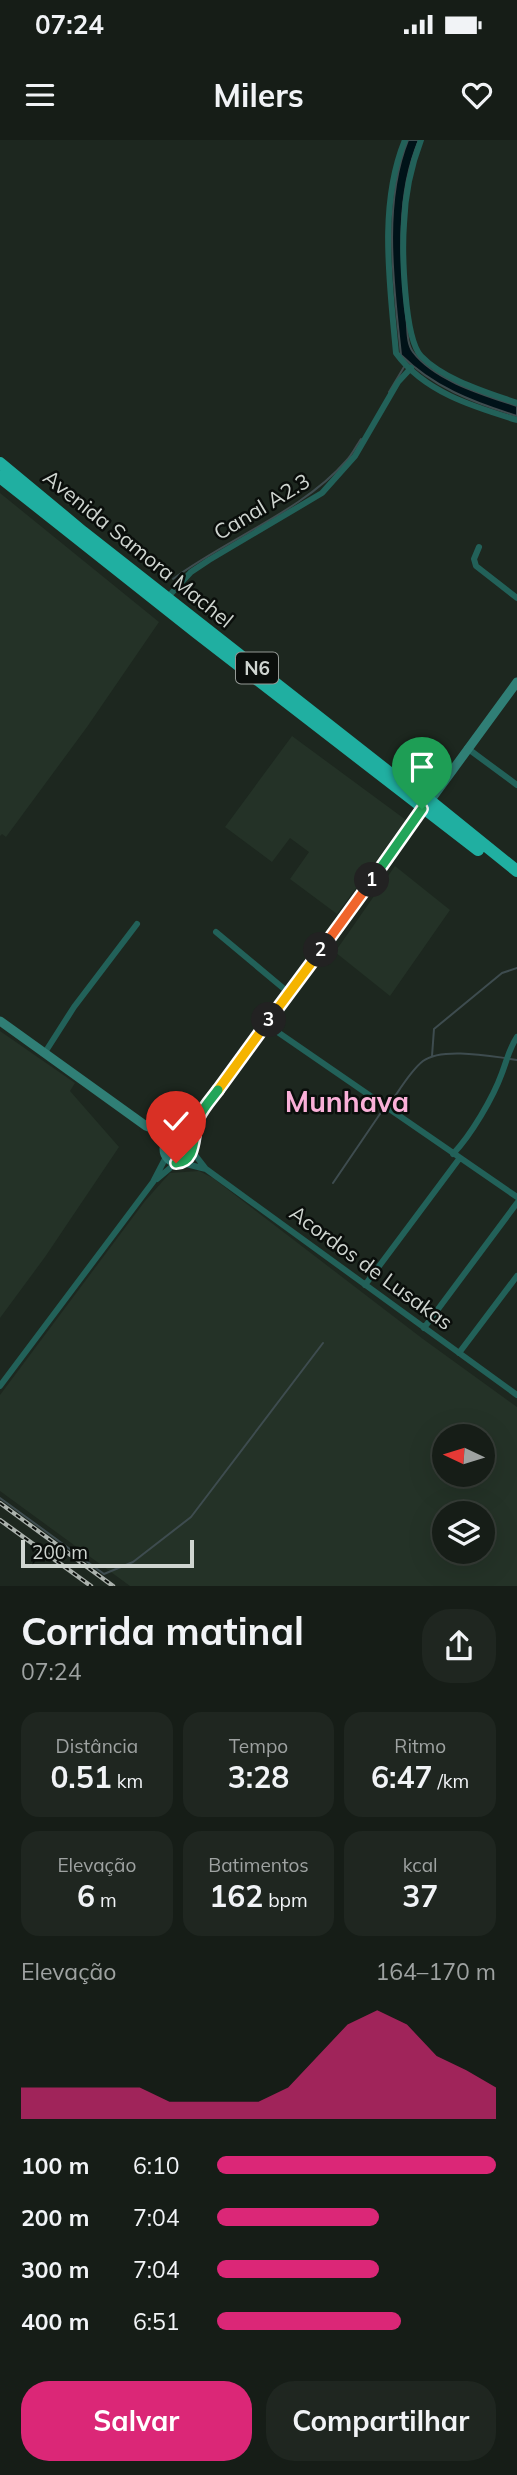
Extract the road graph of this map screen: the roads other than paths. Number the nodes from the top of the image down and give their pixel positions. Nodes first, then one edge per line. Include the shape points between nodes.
1 (405, 140) edge
2 (421, 140) edge
3 (411, 368) junction
4 (517, 403) edge
5 (517, 420) edge
6 (0, 463) edge
7 (0, 477) edge
8 (479, 547) dead end
9 (167, 598) junction
10 (517, 598) edge
11 (517, 682) edge
12 (467, 748) junction
13 (517, 785) edge
14 (426, 804) junction
15 (517, 871) edge
16 (517, 880) edge
17 (136, 924) dead end
18 (216, 932) dead end
19 (289, 993) junction
20 (0, 1021) edge
21 (266, 1024) junction
22 (517, 1037) edge
23 (44, 1054) junction
24 (199, 1117) junction
25 (146, 1126) junction
26 (176, 1136) junction
27 (192, 1148) junction
28 (165, 1154) junction
29 (456, 1157) junction
30 (179, 1163) junction
31 (206, 1169) junction
32 (153, 1182) junction
33 (517, 1197) edge
34 (517, 1203) edge
35 (517, 1276) edge
36 (365, 1285) junction
37 (424, 1328) junction
38 (459, 1353) junction
39 (0, 1386) edge
40 (517, 1395) edge

1 - 3 street via 392,190 390,289 396,353
2 - 4 street via 404,223 408,315 414,344 432,365 472,388
3 - 5 street via 443,392
3 - 9 street, Canal A2.3 via 355,456 322,493 191,572
6 - 9 highway, Avenida Samora Machel / N6
7 - 14 highway, Avenida Samora Machel / N6
8 - 10 street via 475,566
9 - 14 highway, Avenida Samora Machel / N6
11 - 12 main road
12 - 13 street
12 - 14 main road
14 - 15 highway, Avenida Samora Machel / N6
14 - 16 highway, Avenida Samora Machel / N6
14 - 19 main road
17 - 23 street
18 - 19 street
19 - 21 main road
20 - 23 main road
21 - 24 main road
21 - 29 street
22 - 29 street
23 - 25 main road
24 - 26 main road
24 - 27 main road
25 - 26 main road
25 - 28 main road
26 - 27 main road via 187,1138
26 - 28 main road via 166,1142
27 - 30 main road via 189,1158
27 - 31 street
28 - 30 main road
28 - 32 street
29 - 33 street
29 - 36 street
30 - 31 street
30 - 32 street
31 - 36 street, Acordos de Lusakas
32 - 39 street
34 - 37 street
35 - 38 street
36 - 37 street, Acordos de Lusakas
37 - 38 street, Acordos de Lusakas
38 - 40 street, Acordos de Lusakas

